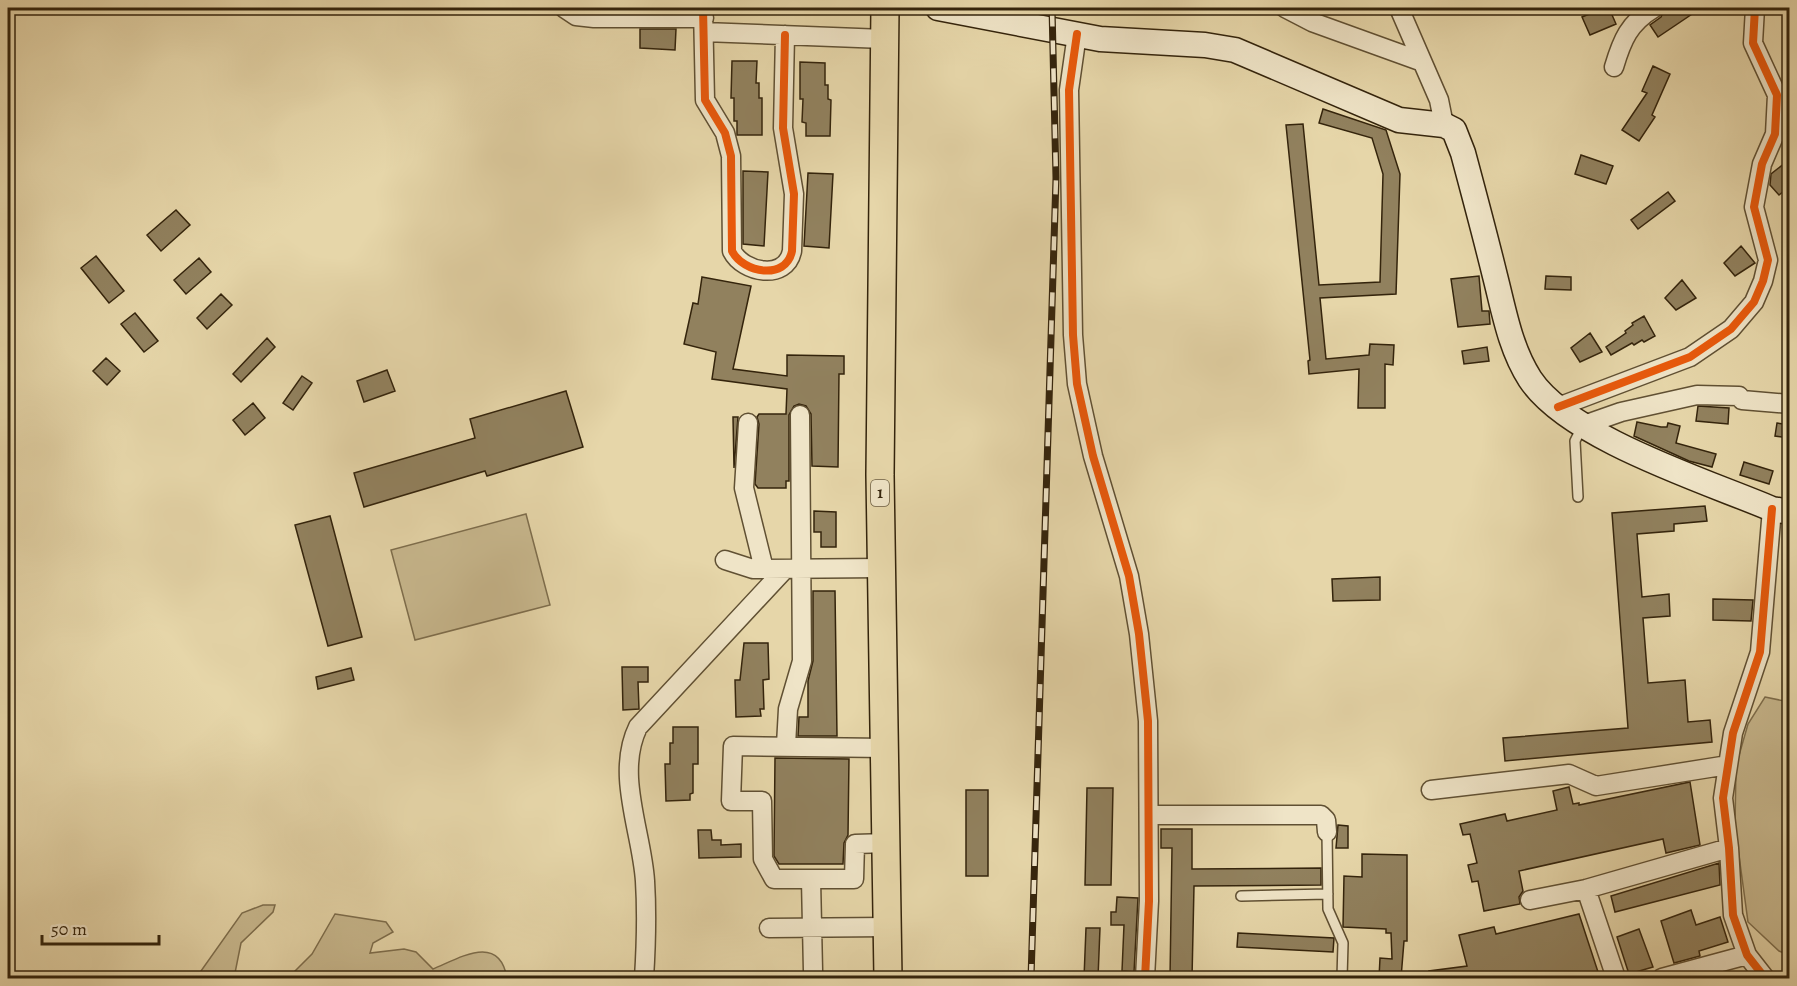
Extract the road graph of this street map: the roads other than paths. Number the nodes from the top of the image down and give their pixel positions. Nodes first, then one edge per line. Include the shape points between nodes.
1 (564, 8) edge
2 (885, 8) edge
3 (938, 8) edge
4 (1285, 8) edge
5 (1399, 8) edge
6 (1654, 8) edge
7 (1755, 8) edge
8 (704, 19) edge
9 (1077, 34) junction
10 (785, 35) junction
11 (884, 39) junction
12 (1420, 61) junction
13 (1614, 67) dead end
14 (1444, 125) junction
15 (1790, 404) edge
16 (1558, 406) junction
17 (800, 415) dead end
18 (748, 423) dead end
19 (1584, 425) junction
20 (1578, 497) dead end
21 (1781, 511) edge
22 (725, 560) dead end
23 (882, 568) junction
24 (764, 569) junction
25 (793, 569) junction
26 (786, 745) junction
27 (886, 748) junction
28 (1728, 765) junction
29 (1431, 790) dead end
30 (1149, 815) junction
31 (1327, 832) joint
32 (887, 843) junction
33 (1729, 848) junction
34 (811, 880) junction
35 (1586, 889) junction
36 (1328, 894) junction
37 (1240, 896) dead end
38 (1530, 900) dead end
39 (888, 927) junction
40 (769, 928) dead end
41 (812, 928) junction
42 (1747, 955) junction
43 (813, 971) dead end
44 (1713, 971) edge
45 (644, 978) edge
46 (888, 978) edge
47 (1145, 978) edge
48 (1342, 978) edge
49 (1616, 978) edge
50 (1662, 978) edge
51 (1765, 978) edge

1 - 8 street via 576,16 594,18
2 - 11 main road, 1
3 - 9 main road
4 - 12 street via 1312,22
5 - 12 street
6 - 13 street via 1633,22
7 - 16 street via 1753,43 1777,94 1775,134 1762,164 1754,207 1768,260 1754,302 1731,329 1690,357
8 - 10 street
8 - 10 street via 705,100 725,133 731,156 732,251 744,265 767,270 784,267 792,251 794,194 783,128
9 - 14 main road via 1235,50 1399,120
9 - 30 street via 1069,90 1077,384 1093,456 1129,576 1139,634 1148,721
10 - 11 street
11 - 23 main road, 1
12 - 14 street via 1439,100
14 - 16 main road via 1454,130 1463,153 1509,333 1530,378
15 - 19 street via 1697,395 1621,412
16 - 19 main road
17 - 25 street
18 - 24 street via 744,488
19 - 20 lane via 1575,441
19 - 21 main road via 1636,453
21 - 28 street via 1760,652 1733,733
22 - 24 street
23 - 25 street
23 - 27 main road, 1
24 - 25 street
25 - 26 street via 802,661 788,709
25 - 45 street via 638,727 632,738 630,785 646,882
26 - 27 street
26 - 34 street via 733,746 731,801 762,801 763,859 774,879
27 - 32 main road, 1
28 - 29 street via 1596,786 1569,774
28 - 33 street via 1723,798
30 - 31 street via 1321,815 1326,820
30 - 47 street
31 - 36 lane
32 - 34 street via 855,844 854,879
32 - 39 main road, 1
33 - 35 street
33 - 42 street via 1733,915
34 - 41 street
35 - 38 street
35 - 49 street
36 - 37 lane
36 - 48 lane via 1328,909 1343,943
39 - 41 street
39 - 46 main road, 1
40 - 41 street
41 - 43 street
42 - 44 street
42 - 51 street
44 - 50 street

